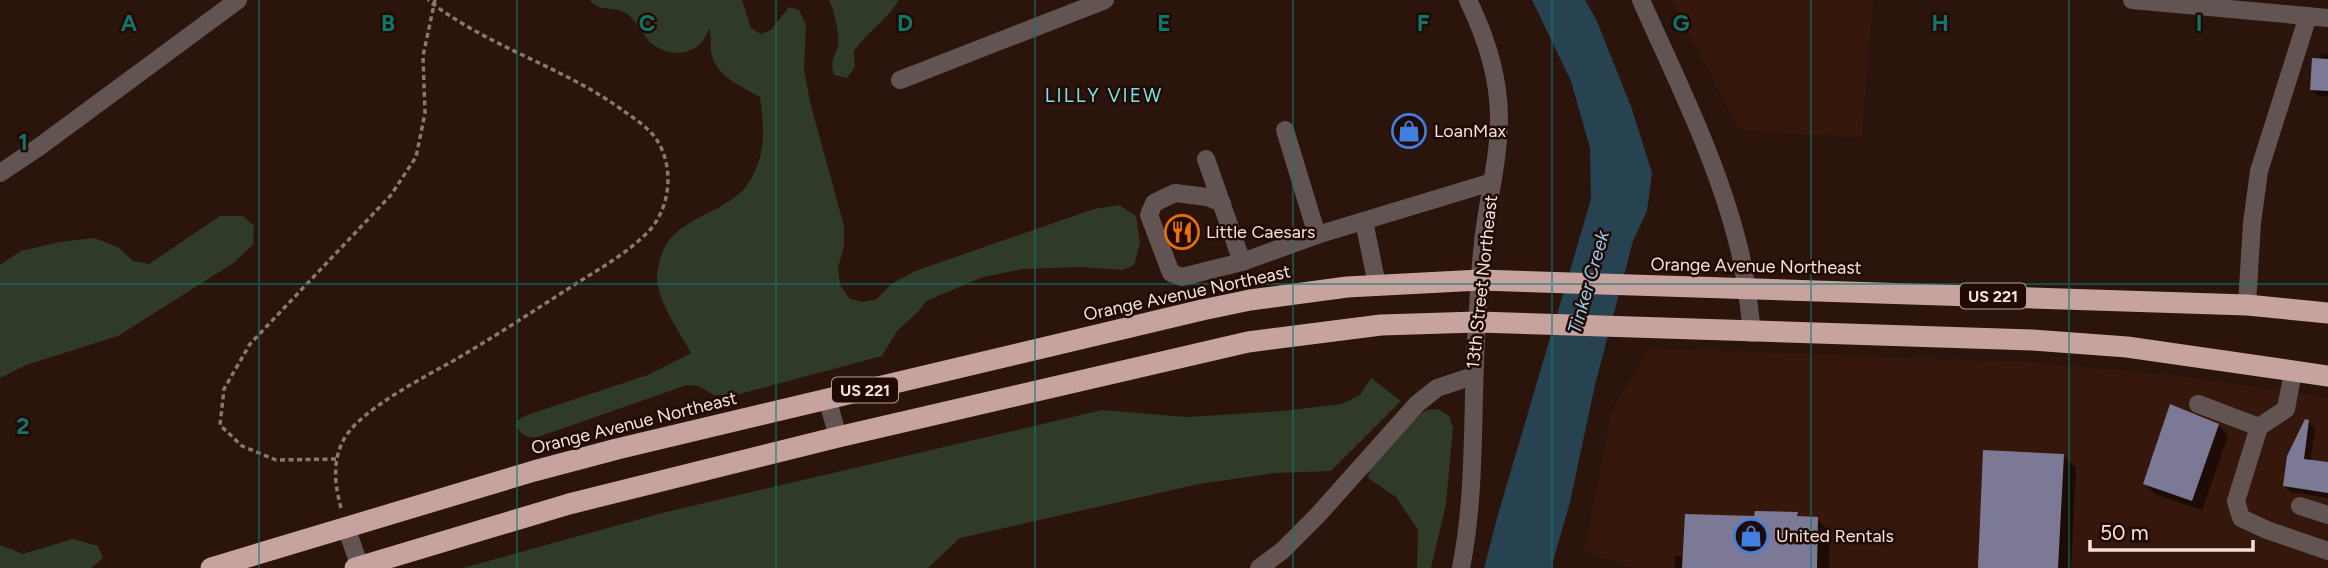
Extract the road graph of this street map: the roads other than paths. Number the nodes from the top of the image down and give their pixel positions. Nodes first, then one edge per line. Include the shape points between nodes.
1 (238, 0) edge
2 (1105, 0) edge
3 (1468, 0) edge
4 (1641, 0) edge
5 (2132, 0) edge
6 (2308, 16) junction
7 (2328, 18) edge
8 (900, 80) dead end
9 (1285, 130) dead end
10 (1206, 159) dead end
11 (0, 173) edge
12 (1492, 182) junction
13 (1222, 203) junction
14 (1364, 221) junction
15 (1317, 235) junction
16 (1242, 262) junction
17 (1480, 280) junction
18 (1377, 285) junction
19 (1747, 287) junction
20 (2248, 305) junction
21 (2328, 313) edge
22 (1477, 323) junction
23 (1752, 333) junction
24 (2293, 372) junction
25 (1473, 376) junction
26 (2328, 376) edge
27 (827, 398) junction
28 (2198, 404) dead end
29 (2259, 427) junction
30 (838, 437) junction
31 (2301, 506) dead end
32 (2328, 515) edge
33 (346, 527) junction
34 (2328, 551) edge
35 (357, 567) edge
36 (211, 568) edge
37 (1259, 568) edge
38 (1461, 568) edge

1 - 11 street
2 - 8 street
3 - 12 street, 13th Street Northeast via 1496,88 1499,117
4 - 19 street via 1720,186
5 - 6 street
6 - 7 street
6 - 20 street via 2259,172
9 - 15 street
10 - 13 street
12 - 14 street
12 - 17 street, 13th Street Northeast
13 - 16 street
13 - 16 street via 1175,193 1154,203 1149,215 1171,273 1182,277
14 - 15 street
14 - 18 street
15 - 16 street
17 - 18 highway, Orange Avenue Northeast / US 221
17 - 19 highway, Orange Avenue Northeast / US 221
17 - 22 street, 13th Street Northeast
18 - 27 highway, Orange Avenue Northeast / US 221 via 1238,303
19 - 20 highway, Orange Avenue Northeast / US 221
19 - 23 street
20 - 21 highway, Orange Avenue Northeast / US 221
22 - 23 highway, US 221
22 - 25 street, 13th Street Northeast
22 - 30 highway, US 221 via 1381,325 1248,342
23 - 24 highway, US 221 via 2032,340 2127,347
24 - 26 highway, US 221
24 - 29 street via 2286,409
25 - 37 street via 1437,388 1417,404 1317,516
25 - 38 street, 13th Street Northeast via 1473,470
27 - 30 street
27 - 33 highway, Orange Avenue Northeast / US 221 via 534,471
28 - 29 street
29 - 34 street via 2236,501 2241,517
30 - 35 highway, US 221 via 569,504
31 - 32 street
33 - 35 street
33 - 36 highway, Orange Avenue Northeast / US 221

